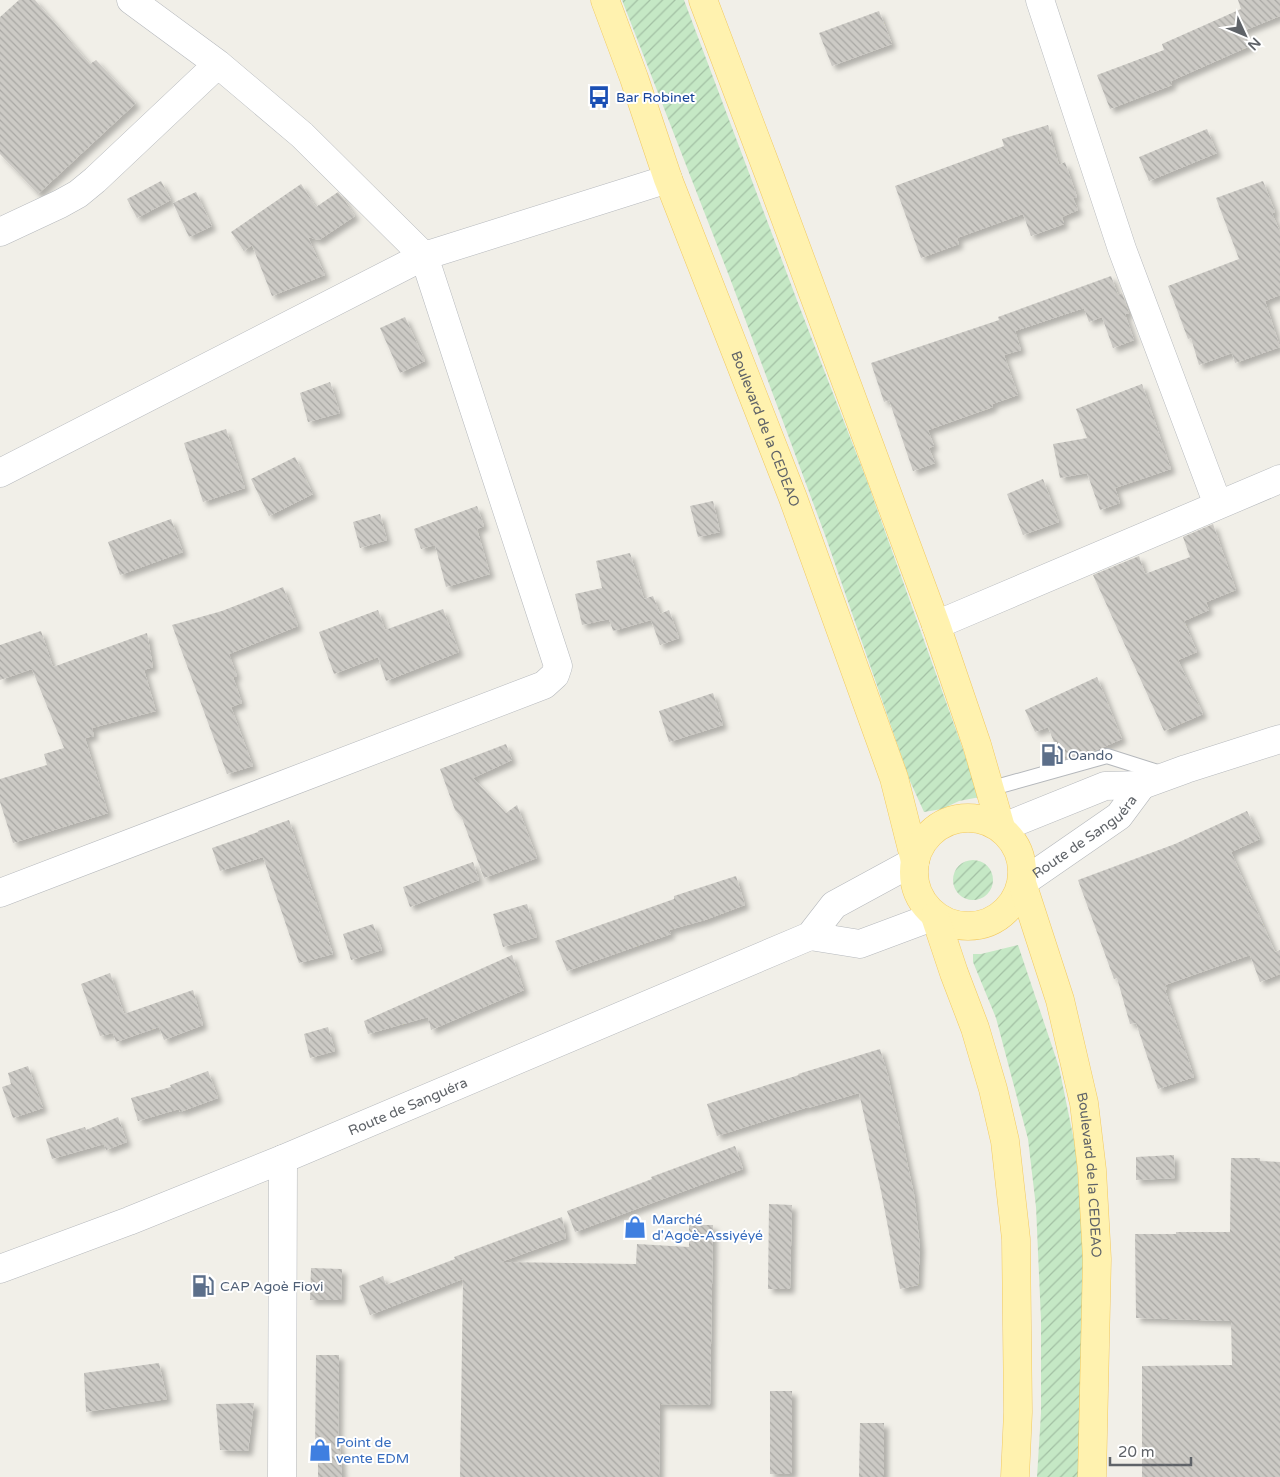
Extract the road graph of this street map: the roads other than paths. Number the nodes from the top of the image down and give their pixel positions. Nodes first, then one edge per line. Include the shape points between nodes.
1 (131, 0) edge
2 (605, 0) edge
3 (703, 0) edge
4 (1041, 0) edge
5 (218, 64) junction
6 (668, 179) junction
7 (0, 232) edge
8 (424, 256) junction
9 (0, 473) edge
10 (1280, 479) edge
11 (1218, 504) junction
12 (936, 625) junction
13 (1280, 739) edge
14 (1170, 776) junction
15 (1142, 785) junction
16 (989, 789) junction
17 (1000, 828) junction
18 (915, 861) junction
19 (1022, 883) junction
20 (0, 893) edge
21 (935, 916) junction
22 (810, 936) junction
23 (283, 1160) junction
24 (0, 1269) edge
25 (282, 1477) edge
26 (1015, 1477) edge
27 (1092, 1477) edge

1 - 5 street
2 - 6 main road, Boulevard de la CEDEAO
3 - 12 main road
4 - 11 street via 1122,248
5 - 7 street via 78,194
5 - 8 street via 302,135
6 - 8 street
6 - 18 main road, Boulevard de la CEDEAO via 793,498 864,694 894,778
8 - 9 street
8 - 20 street via 558,666 555,675 544,685
10 - 11 street
11 - 12 street
12 - 16 main road
13 - 14 street, Route de Sanguéra
14 - 15 street, Route de Sanguéra
14 - 16 lane via 1108,756
15 - 17 street, Route de Sanguéra via 1105,786
15 - 19 street, Route de Sanguéra via 1119,816
16 - 17 main road
17 - 18 main road via 972,818 942,824 929,834
17 - 19 main road via 1019,852
18 - 21 main road via 917,892
18 - 22 street, Route de Sanguéra via 834,905
19 - 21 main road via 1007,910 994,920 964,926 949,924
19 - 27 main road, Boulevard de la CEDEAO via 1060,1000 1084,1103 1092,1170 1096,1259
21 - 22 street via 860,944
21 - 26 main road via 975,1028 1005,1142 1016,1239 1018,1412
22 - 23 street, Route de Sanguéra
23 - 24 street, Route de Sanguéra via 129,1222
23 - 25 street

